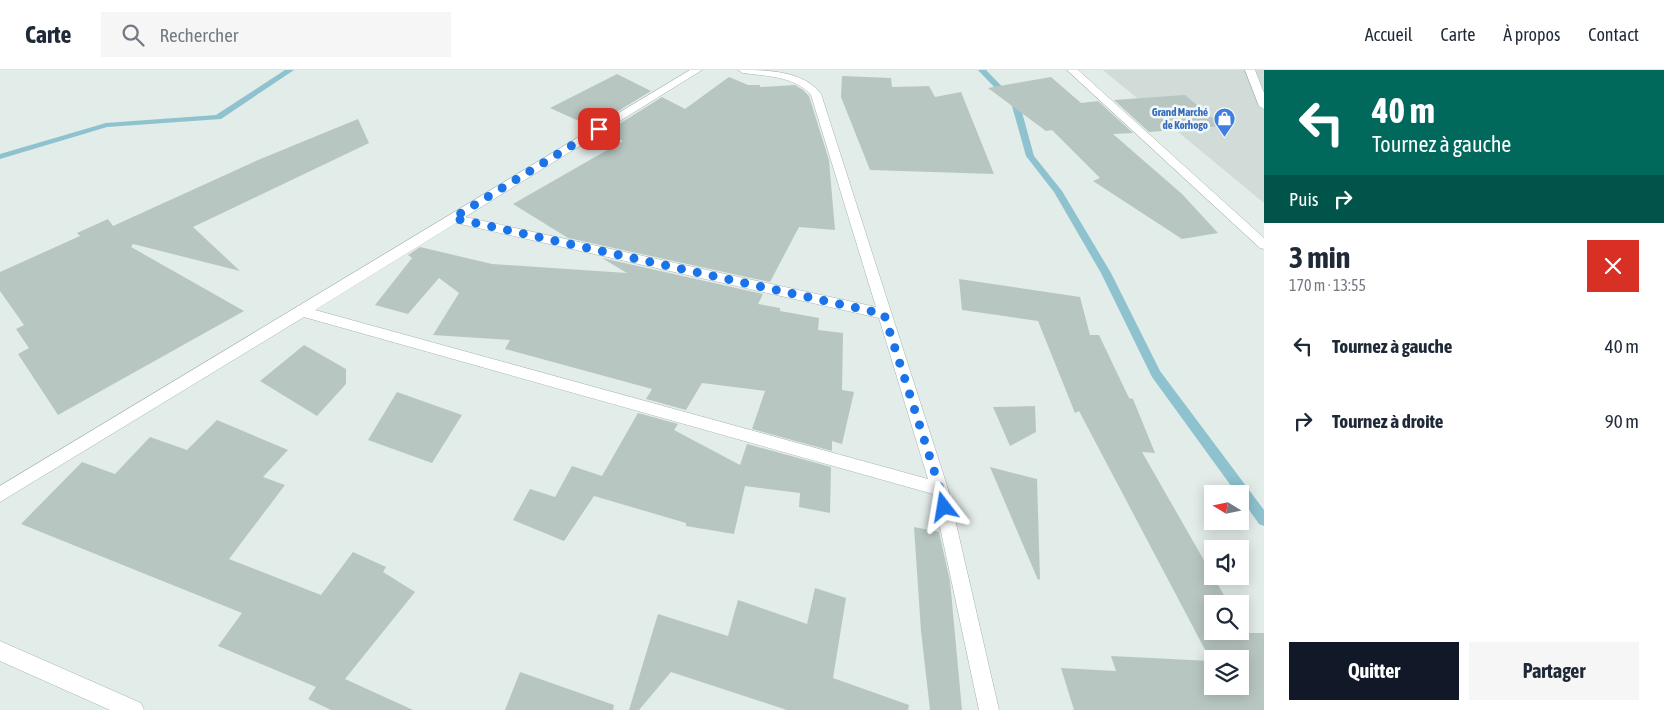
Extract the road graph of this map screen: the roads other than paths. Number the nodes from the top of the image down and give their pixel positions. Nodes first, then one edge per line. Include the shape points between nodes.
1 (697, 70) edge
2 (743, 70) edge
3 (1072, 70) edge
4 (1250, 70) edge
5 (1264, 106) edge
6 (453, 218) junction
7 (1264, 245) edge
8 (301, 311) junction
9 (884, 314) junction
10 (940, 489) junction
11 (0, 495) edge
12 (0, 651) edge
13 (134, 710) edge
14 (989, 710) edge

1 - 6 street
2 - 9 street via 801,81 811,86 816,94
3 - 7 street
4 - 5 street
6 - 8 street
6 - 9 street
8 - 10 street
8 - 11 street
9 - 10 street
10 - 14 street
12 - 13 street

